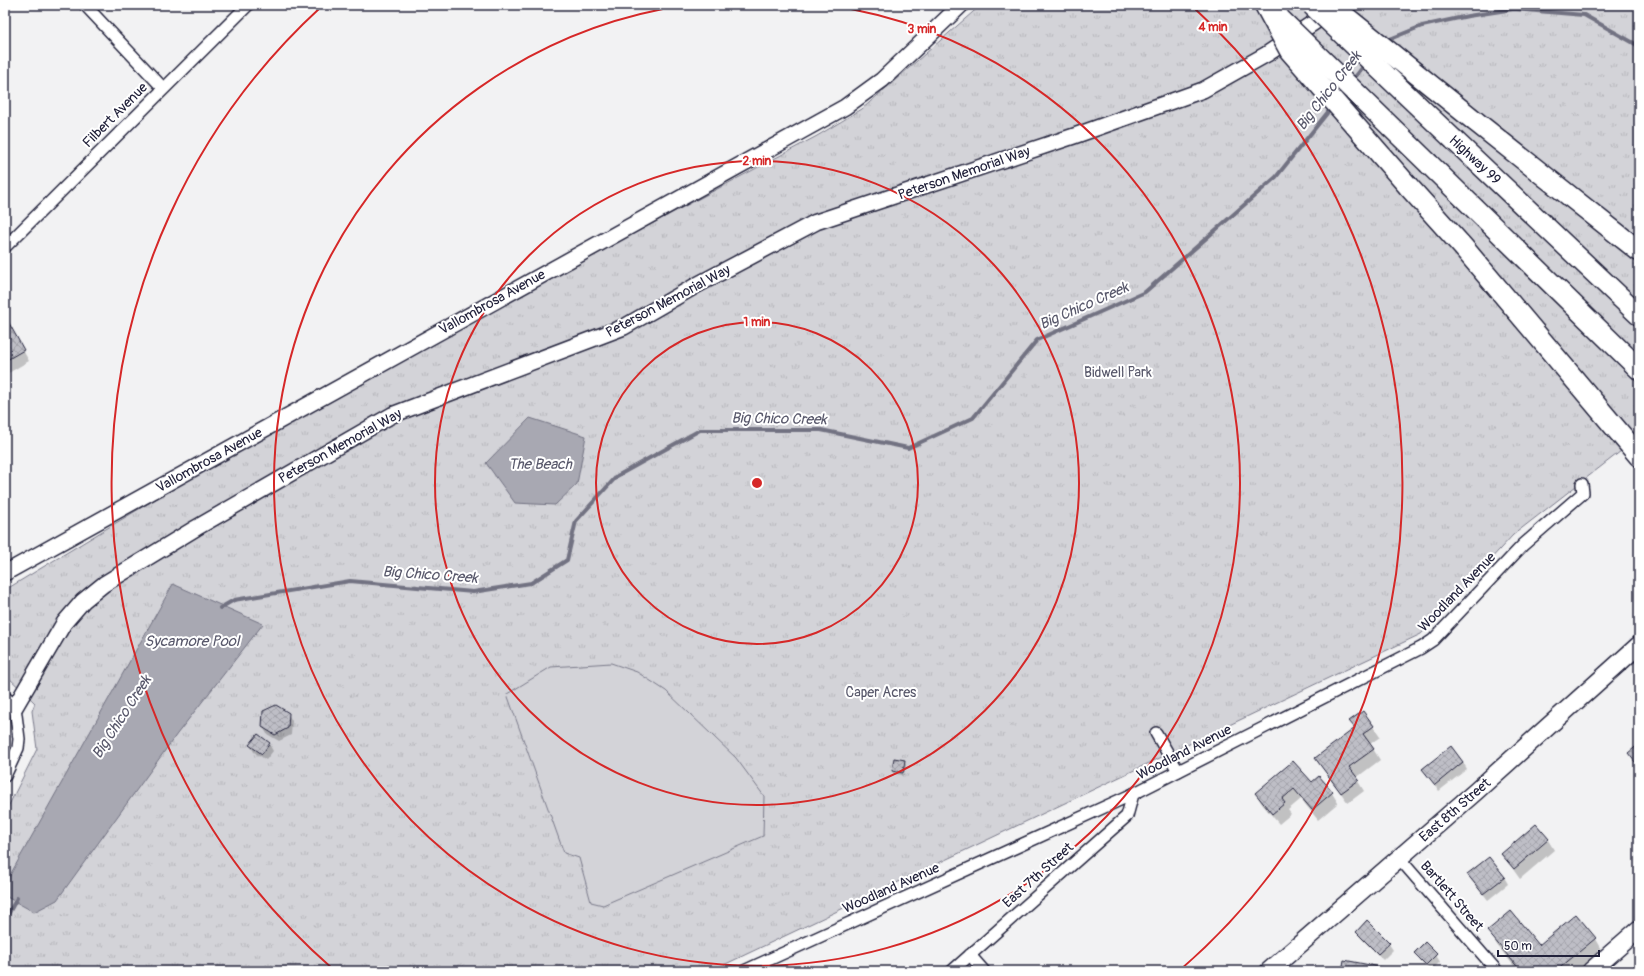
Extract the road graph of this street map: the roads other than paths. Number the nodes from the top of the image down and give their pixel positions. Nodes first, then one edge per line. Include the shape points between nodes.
1 (85, 5) edge
2 (248, 5) edge
3 (961, 5) edge
4 (1265, 5) edge
5 (1312, 5) edge
6 (1328, 5) edge
7 (1340, 5) edge
8 (163, 88) junction
9 (5, 247) edge
10 (1639, 251) edge
11 (1639, 315) edge
12 (1639, 369) edge
13 (1639, 456) edge
14 (1582, 484) dead end
15 (5, 573) edge
16 (1639, 645) edge
17 (10, 702) edge
18 (1156, 733) dead end
19 (1178, 771) junction
20 (5, 776) edge
21 (1133, 794) junction
22 (1399, 858) junction
23 (1639, 929) edge
24 (970, 955) junction
25 (744, 971) edge
26 (952, 971) edge
27 (984, 971) edge
28 (1269, 971) edge
29 (1497, 971) edge
30 (1591, 971) edge

1 - 8 street
2 - 8 street, Filbert Avenue
3 - 15 street, Vallombrosa Avenue via 882,80 845,106
4 - 12 highway, bridge
4 - 13 highway, bridge via 1290,51 1498,288
5 - 11 highway, Highway 99, bridge
6 - 10 highway, bridge
7 - 17 street, Peterson Memorial Way via 1268,54 1203,90 816,222 696,285 624,327 392,415 104,584 83,600 64,623
8 - 9 street, Filbert Avenue
14 - 19 street, Woodland Avenue via 1583,493 1523,545 1432,640 1421,648
16 - 22 main road, East 8th Street
17 - 20 street via 19,739 18,748
18 - 19 street
19 - 21 street, Woodland Avenue
21 - 24 street, East 7th Street via 1127,816
21 - 25 street, Woodland Avenue
22 - 28 main road, East 8th Street
22 - 29 street, Bartlett Street
23 - 30 main road
24 - 26 street, East 7th Street
24 - 27 street

